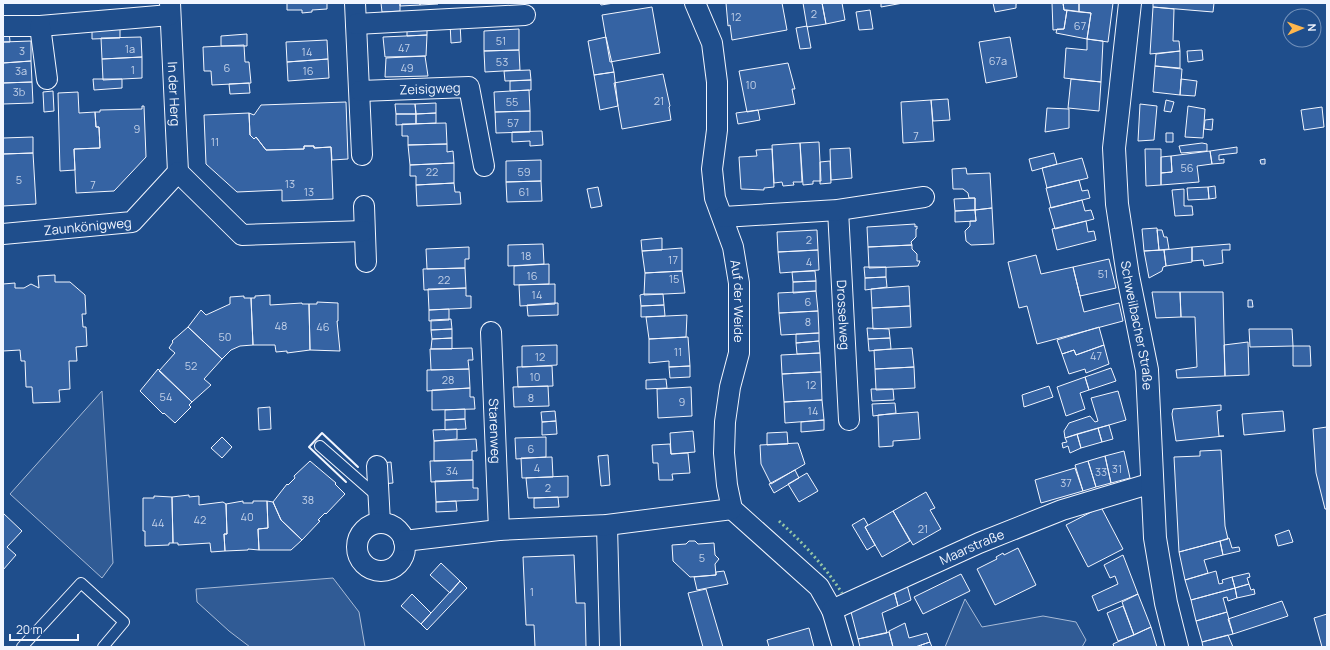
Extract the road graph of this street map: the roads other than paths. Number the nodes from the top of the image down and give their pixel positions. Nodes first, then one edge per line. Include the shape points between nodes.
1 (355, 3) edge
2 (695, 3) edge
3 (1130, 3) edge
4 (170, 9) edge
5 (525, 15) dead end
6 (356, 24) junction
7 (3, 26) edge
8 (40, 26) junction
9 (47, 79) dead end
10 (360, 91) junction
11 (362, 155) dead end
12 (484, 166) dead end
13 (178, 172) junction
14 (924, 197) dead end
15 (364, 206) dead end
16 (838, 210) junction
17 (723, 217) junction
18 (364, 231) junction
19 (3, 234) edge
20 (366, 262) dead end
21 (492, 332) dead end
22 (850, 420) dead end
23 (320, 446) dead end
24 (377, 466) dead end
25 (1152, 483) junction
26 (379, 497) junction
27 (732, 509) junction
28 (380, 523) junction
29 (607, 525) junction
30 (499, 530) junction
31 (404, 541) junction
32 (832, 610) junction
33 (22, 647) edge
34 (103, 647) edge
35 (610, 647) edge
36 (843, 647) edge
37 (1177, 647) edge

1 - 6 street
2 - 17 street, Auf der Weide via 712,43 717,82 717,130 712,169 715,198
3 - 25 main road, Schweilbacher Straße via 1114,148 1117,204 1147,370 1152,434
4 - 8 street, In der Herg
4 - 13 street, In der Herg
5 - 6 street
6 - 10 street
7 - 8 street, In der Herg
8 - 9 street
10 - 11 street
10 - 12 street, Zeisigweg via 468,87
13 - 18 street via 242,235
13 - 19 street, Zaunkönigweg via 132,222
14 - 16 street
15 - 18 street
16 - 17 street
16 - 22 street, Drosselweg
17 - 27 street, Auf der Weide via 733,247 739,283 740,314 739,353 730,387 725,422 724,453
18 - 20 street
21 - 30 street, Starenweg
23 - 26 lane
24 - 26 street
25 - 32 street, Maarstraße via 1062,510 979,543
25 - 37 main road, Schweilbacher Straße via 1155,538 1166,603
26 - 28 street
27 - 29 street
27 - 32 street via 819,587
28 - 31 street via 395,528
28 - 31 street via 365,529 357,542 360,558 368,567 384,571 398,564 402,557
29 - 30 street
29 - 35 street
30 - 31 street
32 - 36 street
33 - 34 lane via 81,583 124,622

